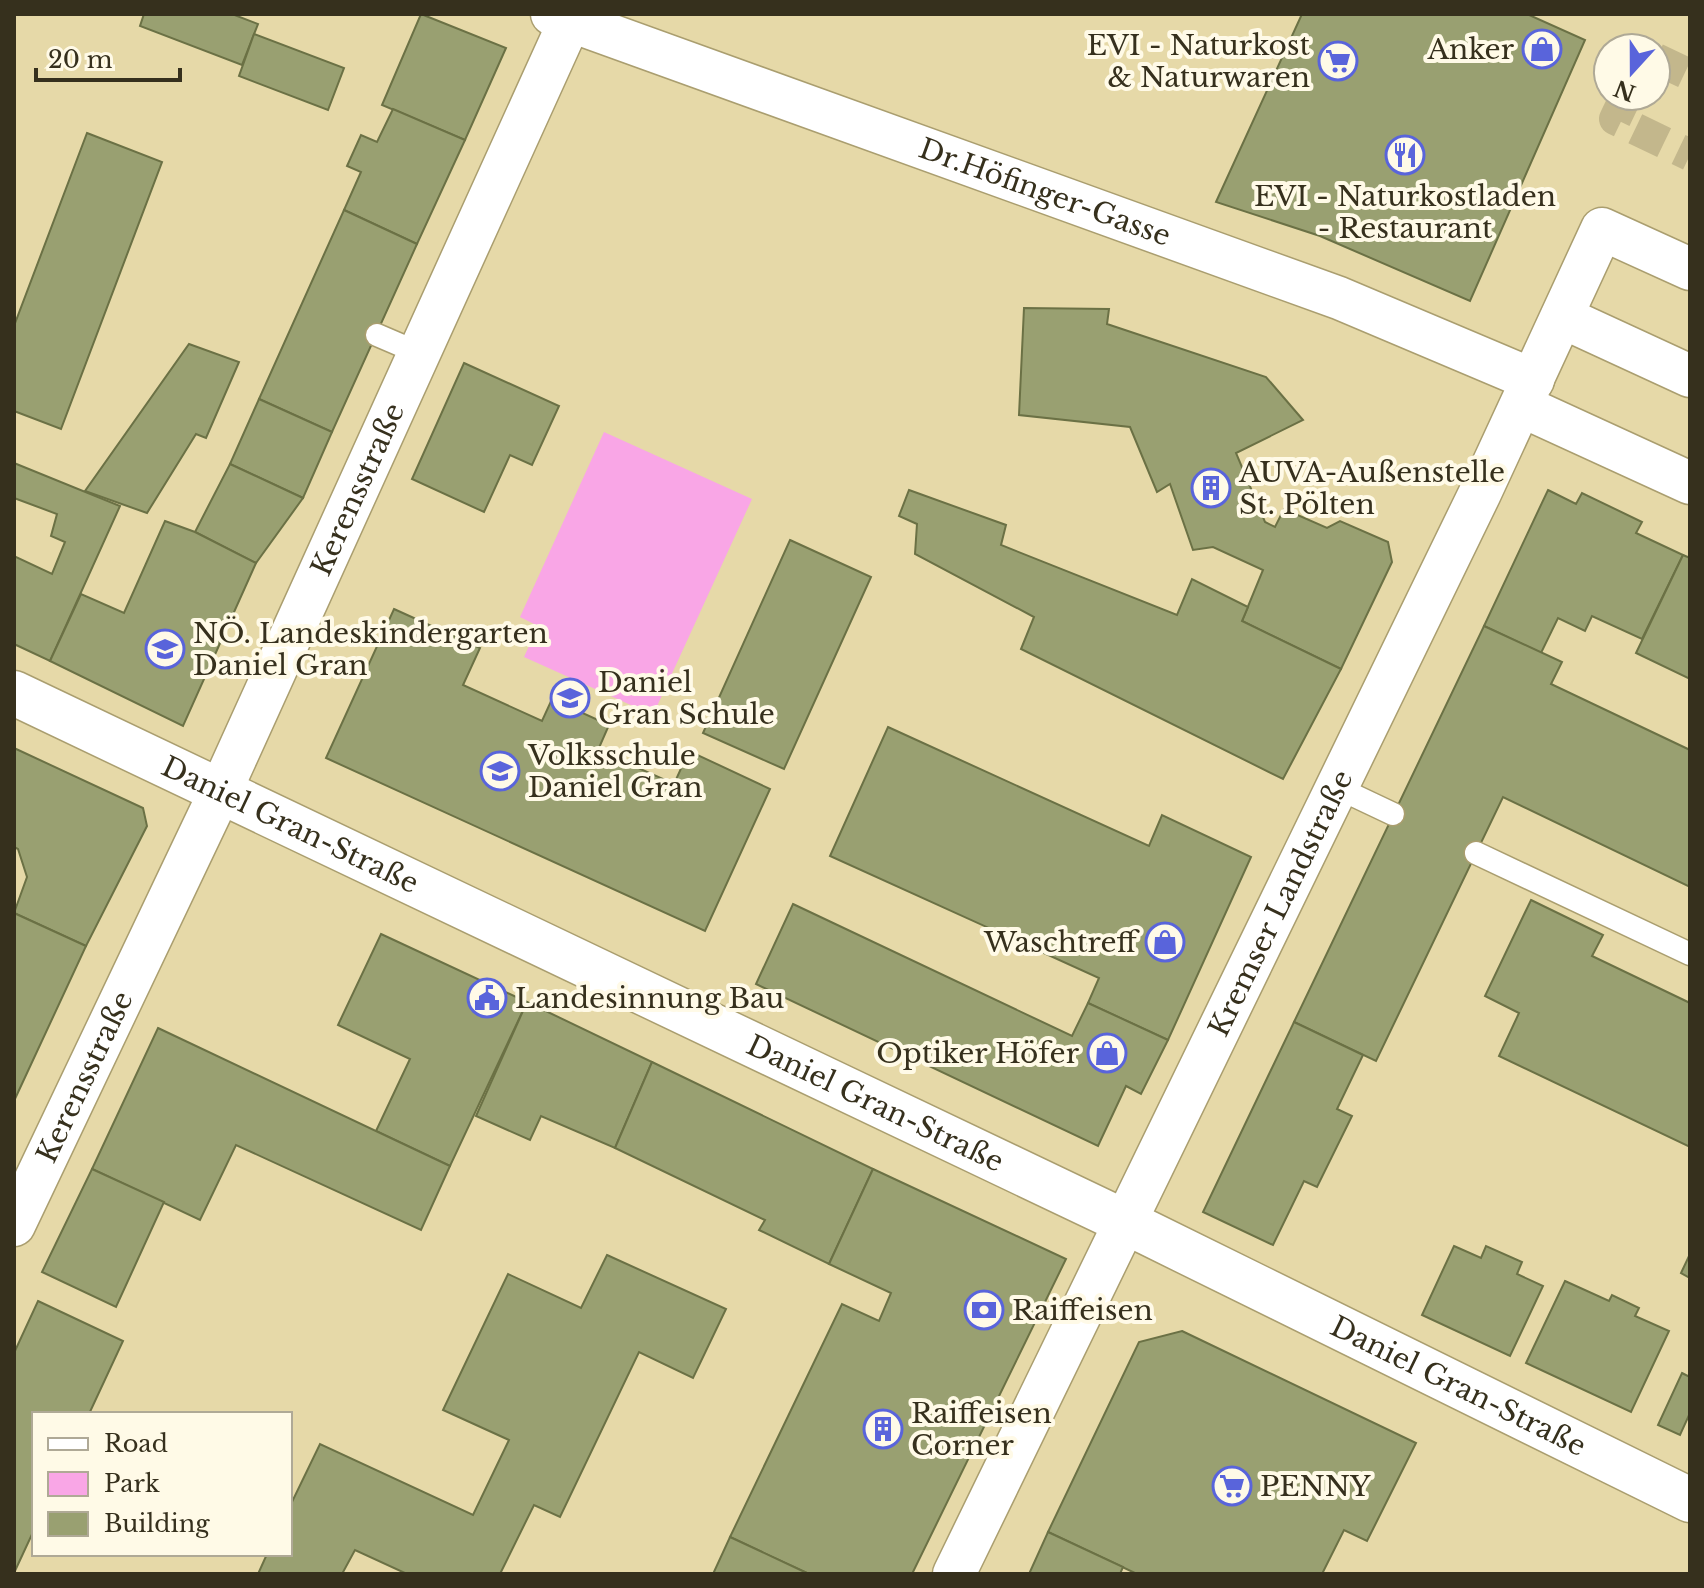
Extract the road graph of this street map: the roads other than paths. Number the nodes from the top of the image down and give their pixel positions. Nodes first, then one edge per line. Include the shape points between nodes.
1 (564, 17) edge
2 (1690, 269) edge
3 (1562, 317) junction
4 (377, 335) dead end
5 (419, 353) junction
6 (1690, 376) edge
7 (1528, 393) junction
8 (1690, 483) edge
9 (14, 693) edge
10 (1336, 787) junction
11 (221, 790) junction
12 (1393, 814) dead end
13 (1476, 853) dead end
14 (1688, 957) edge
15 (1124, 1222) junction
16 (14, 1225) edge
17 (1690, 1500) edge
18 (954, 1574) edge

1 - 5 street, Kerensstraße
1 - 7 street, Dr.Höfinger-Gasse via 1339,298
2 - 3 street, Kremser Landstraße via 1602,229
3 - 6 street
3 - 7 street, Kremser Landstraße
4 - 5 lane
5 - 11 street, Kerensstraße
7 - 8 street, Dr.Höfinger-Gasse
7 - 10 street, Kremser Landstraße
9 - 11 street, Daniel Gran-Straße
10 - 12 lane
10 - 15 street, Kremser Landstraße
11 - 15 street, Daniel Gran-Straße
11 - 16 street, Kerensstraße
13 - 14 lane
15 - 17 street, Daniel Gran-Straße
15 - 18 street, Kremser Landstraße

